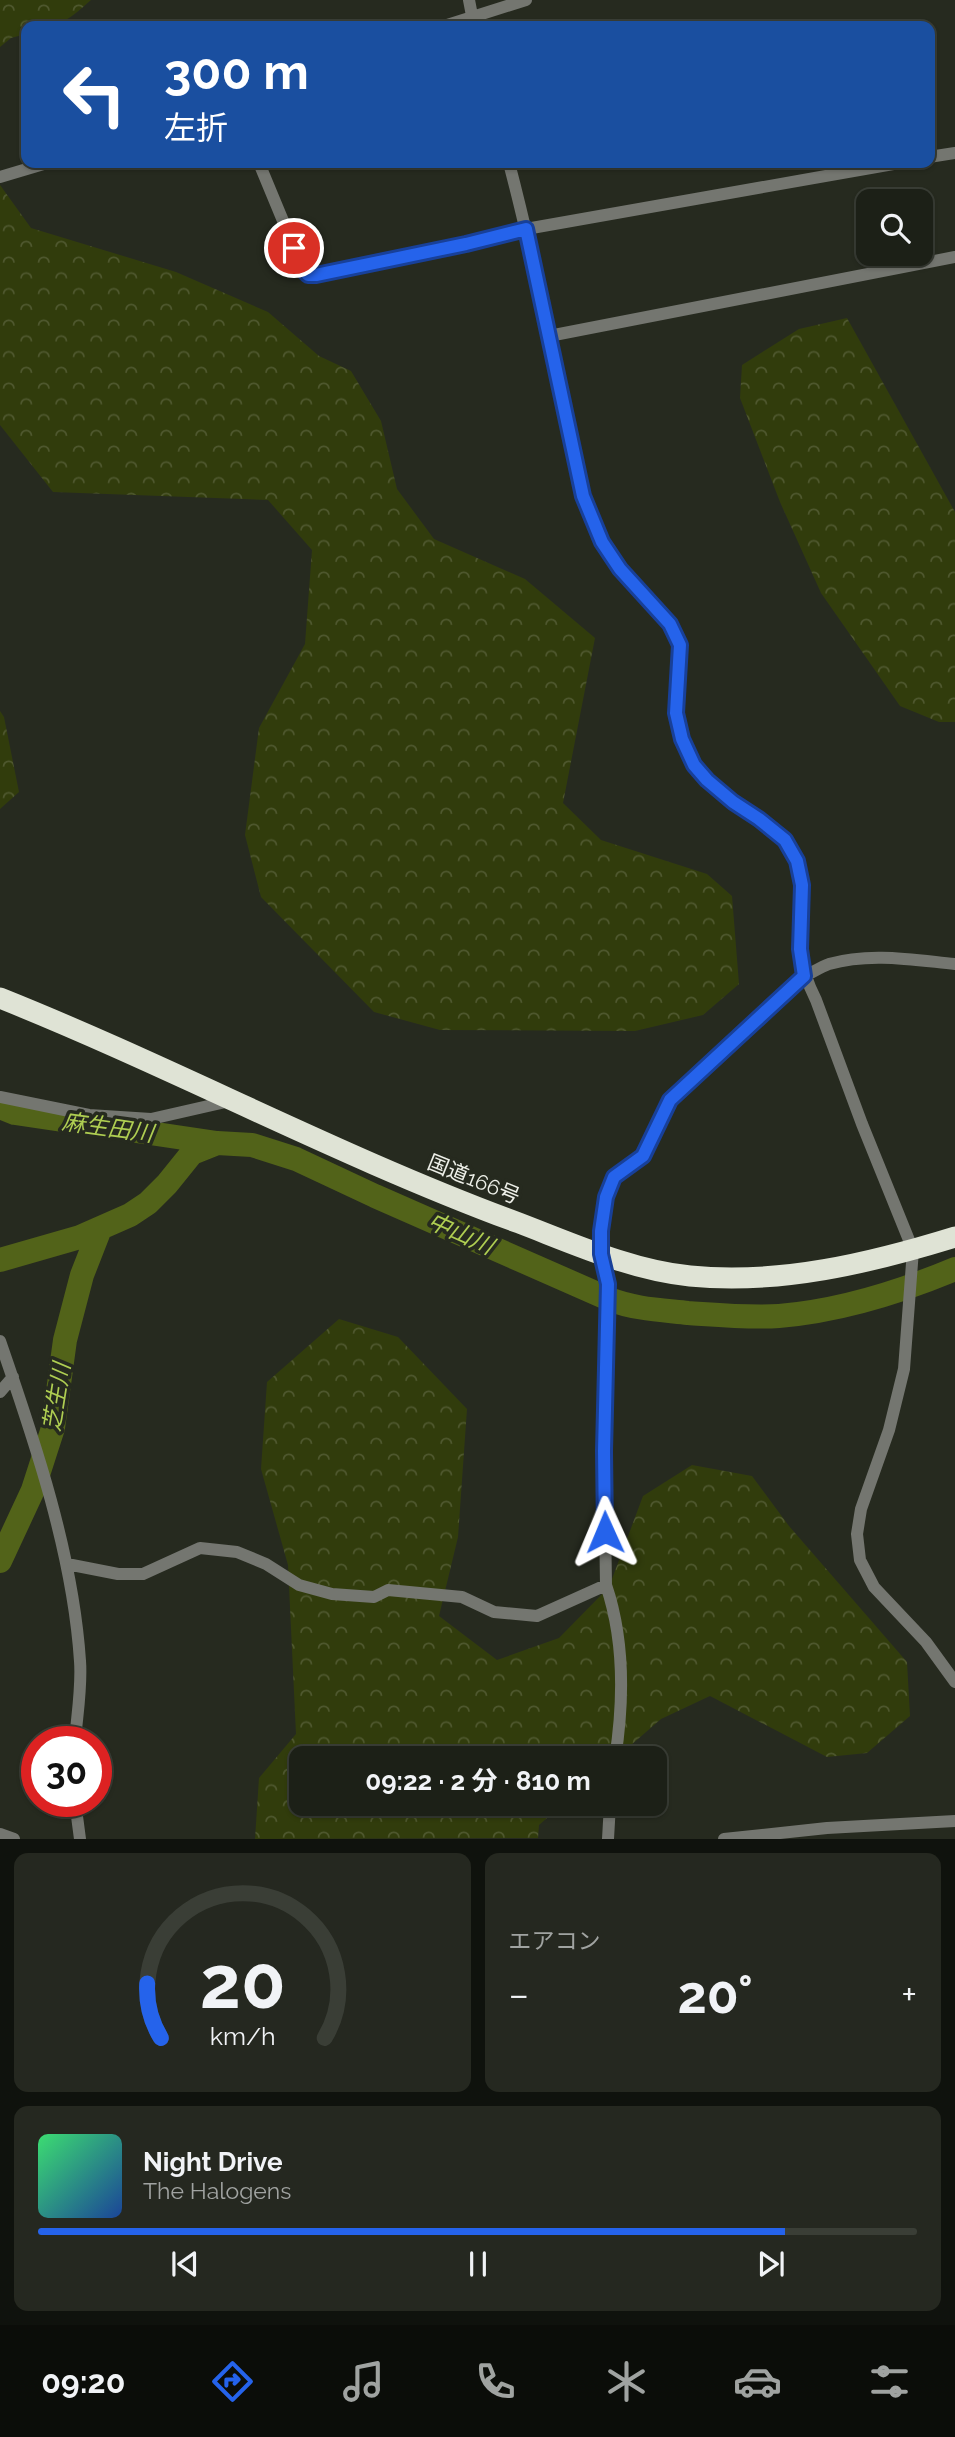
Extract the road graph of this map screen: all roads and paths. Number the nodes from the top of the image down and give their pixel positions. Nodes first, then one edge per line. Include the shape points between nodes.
1 (469, 0) edge
2 (526, 0) edge
3 (473, 21) edge
4 (475, 21) edge
5 (955, 153) edge
6 (935, 157) edge
7 (30, 168) edge
8 (261, 168) edge
9 (510, 168) edge
10 (872, 168) edge
11 (0, 177) edge
12 (526, 229) junction
13 (955, 257) edge
14 (549, 336) junction
15 (955, 964) edge
16 (804, 976) junction
17 (0, 998) edge
18 (0, 1097) edge
19 (233, 1100) junction
20 (955, 1237) edge
21 (913, 1250) junction
22 (601, 1254) junction
23 (0, 1341) edge
24 (13, 1377) junction
25 (0, 1392) edge
26 (67, 1564) junction
27 (606, 1586) junction
28 (955, 1682) edge
29 (76, 1726) edge
30 (616, 1746) edge
31 (609, 1816) edge
32 (77, 1817) edge
33 (955, 1821) edge
34 (0, 1834) edge
35 (14, 1839) edge
36 (80, 1839) edge
37 (608, 1839) edge
38 (724, 1839) edge

1 - 3 street
2 - 4 street
5 - 6 street
7 - 11 street
8 - 12 street via 308,275
9 - 12 street
10 - 12 street
12 - 14 street
13 - 14 street
14 - 16 street via 583,496 602,542 670,624 680,645 676,713 694,765 733,802 785,840 797,861 802,885
15 - 16 street via 869,958 829,964
16 - 21 street
16 - 22 street via 670,1100 643,1156 614,1177 606,1197
17 - 19 highway, 国道166号
18 - 19 street via 89,1115 151,1119
19 - 22 highway, 国道166号 via 472,1206
20 - 21 highway, 国道166号
21 - 22 highway, 国道166号 via 813,1272 735,1278 688,1276
21 - 28 street via 904,1369 857,1534 860,1560 874,1587 926,1642
22 - 27 street via 608,1284
23 - 24 street
24 - 25 street
24 - 26 street
26 - 27 street via 143,1574 201,1548 237,1552 299,1585 332,1594 374,1597 388,1590 462,1597 494,1612 537,1616
26 - 29 street via 80,1664
27 - 30 street via 621,1654
31 - 37 street
32 - 36 street
33 - 38 street
34 - 35 street

